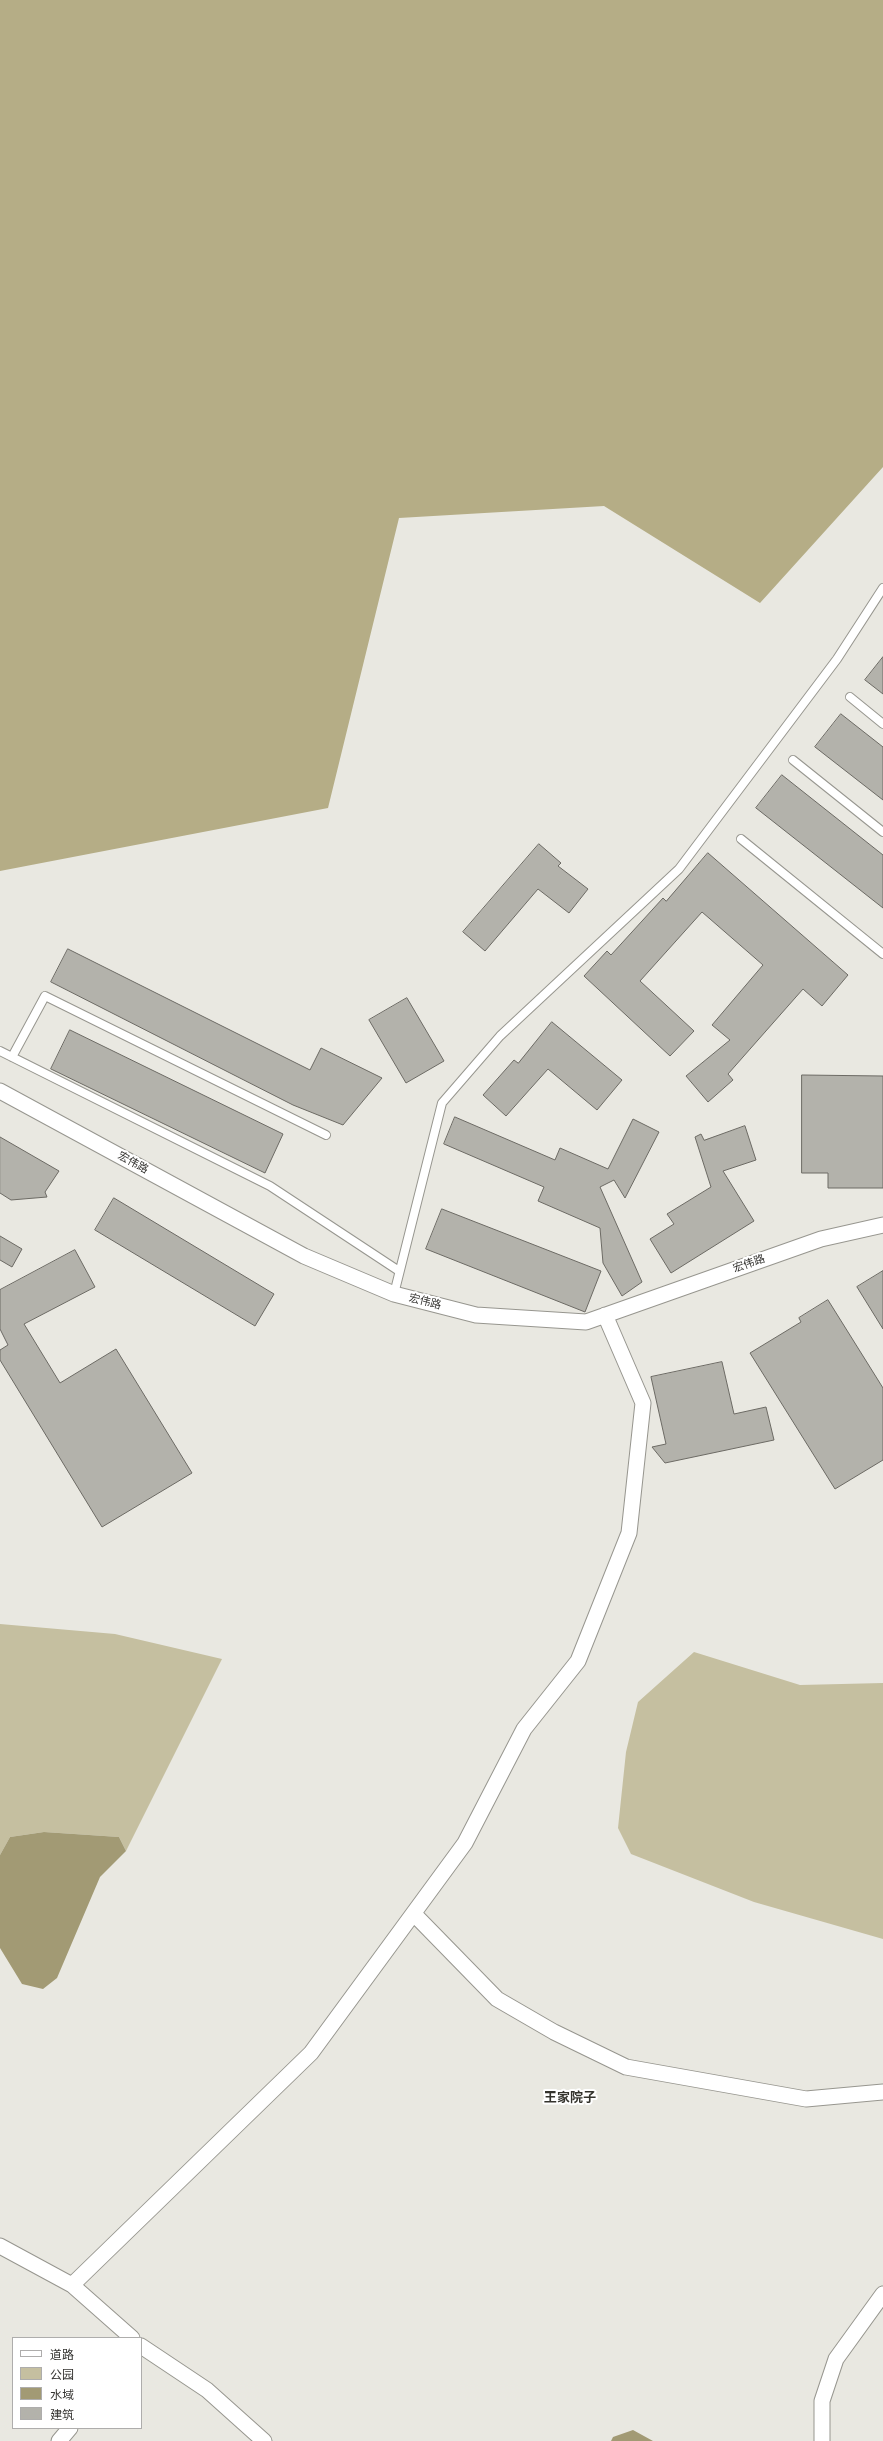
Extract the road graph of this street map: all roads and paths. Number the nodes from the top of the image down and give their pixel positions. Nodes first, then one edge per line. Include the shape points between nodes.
1 (883, 588) edge
2 (850, 697) dead end
3 (883, 724) edge
4 (793, 760) dead end
5 (883, 832) edge
6 (742, 839) dead end
7 (883, 954) edge
8 (0, 1051) edge
9 (12, 1057) junction
10 (0, 1091) edge
11 (326, 1135) dead end
12 (883, 1225) edge
13 (400, 1271) junction
14 (394, 1294) junction
15 (605, 1315) junction
16 (414, 1914) junction
17 (883, 2092) edge
18 (0, 2246) edge
19 (72, 2286) junction
20 (883, 2294) edge
21 (131, 2337) edge
22 (142, 2347) edge
23 (69, 2429) edge
24 (59, 2441) edge
25 (264, 2441) edge
26 (822, 2441) edge

1 - 13 lane via 837,659 679,869 500,1036 442,1103
2 - 3 lane
4 - 5 lane
6 - 7 lane
8 - 9 lane
9 - 11 lane via 45,996
9 - 13 lane via 270,1186
10 - 14 street, 宏伟路 via 304,1256
12 - 15 street, 宏伟路 via 821,1239
13 - 14 lane
14 - 15 street, 宏伟路 via 476,1315 586,1322
15 - 16 street via 642,1403 629,1533 578,1661 524,1729 465,1843
16 - 17 street via 497,1999 554,2032 626,2067 806,2099
16 - 19 street via 311,2053
18 - 19 street
19 - 21 street
20 - 26 street via 836,2359 822,2401
22 - 25 street via 208,2390
23 - 24 street

